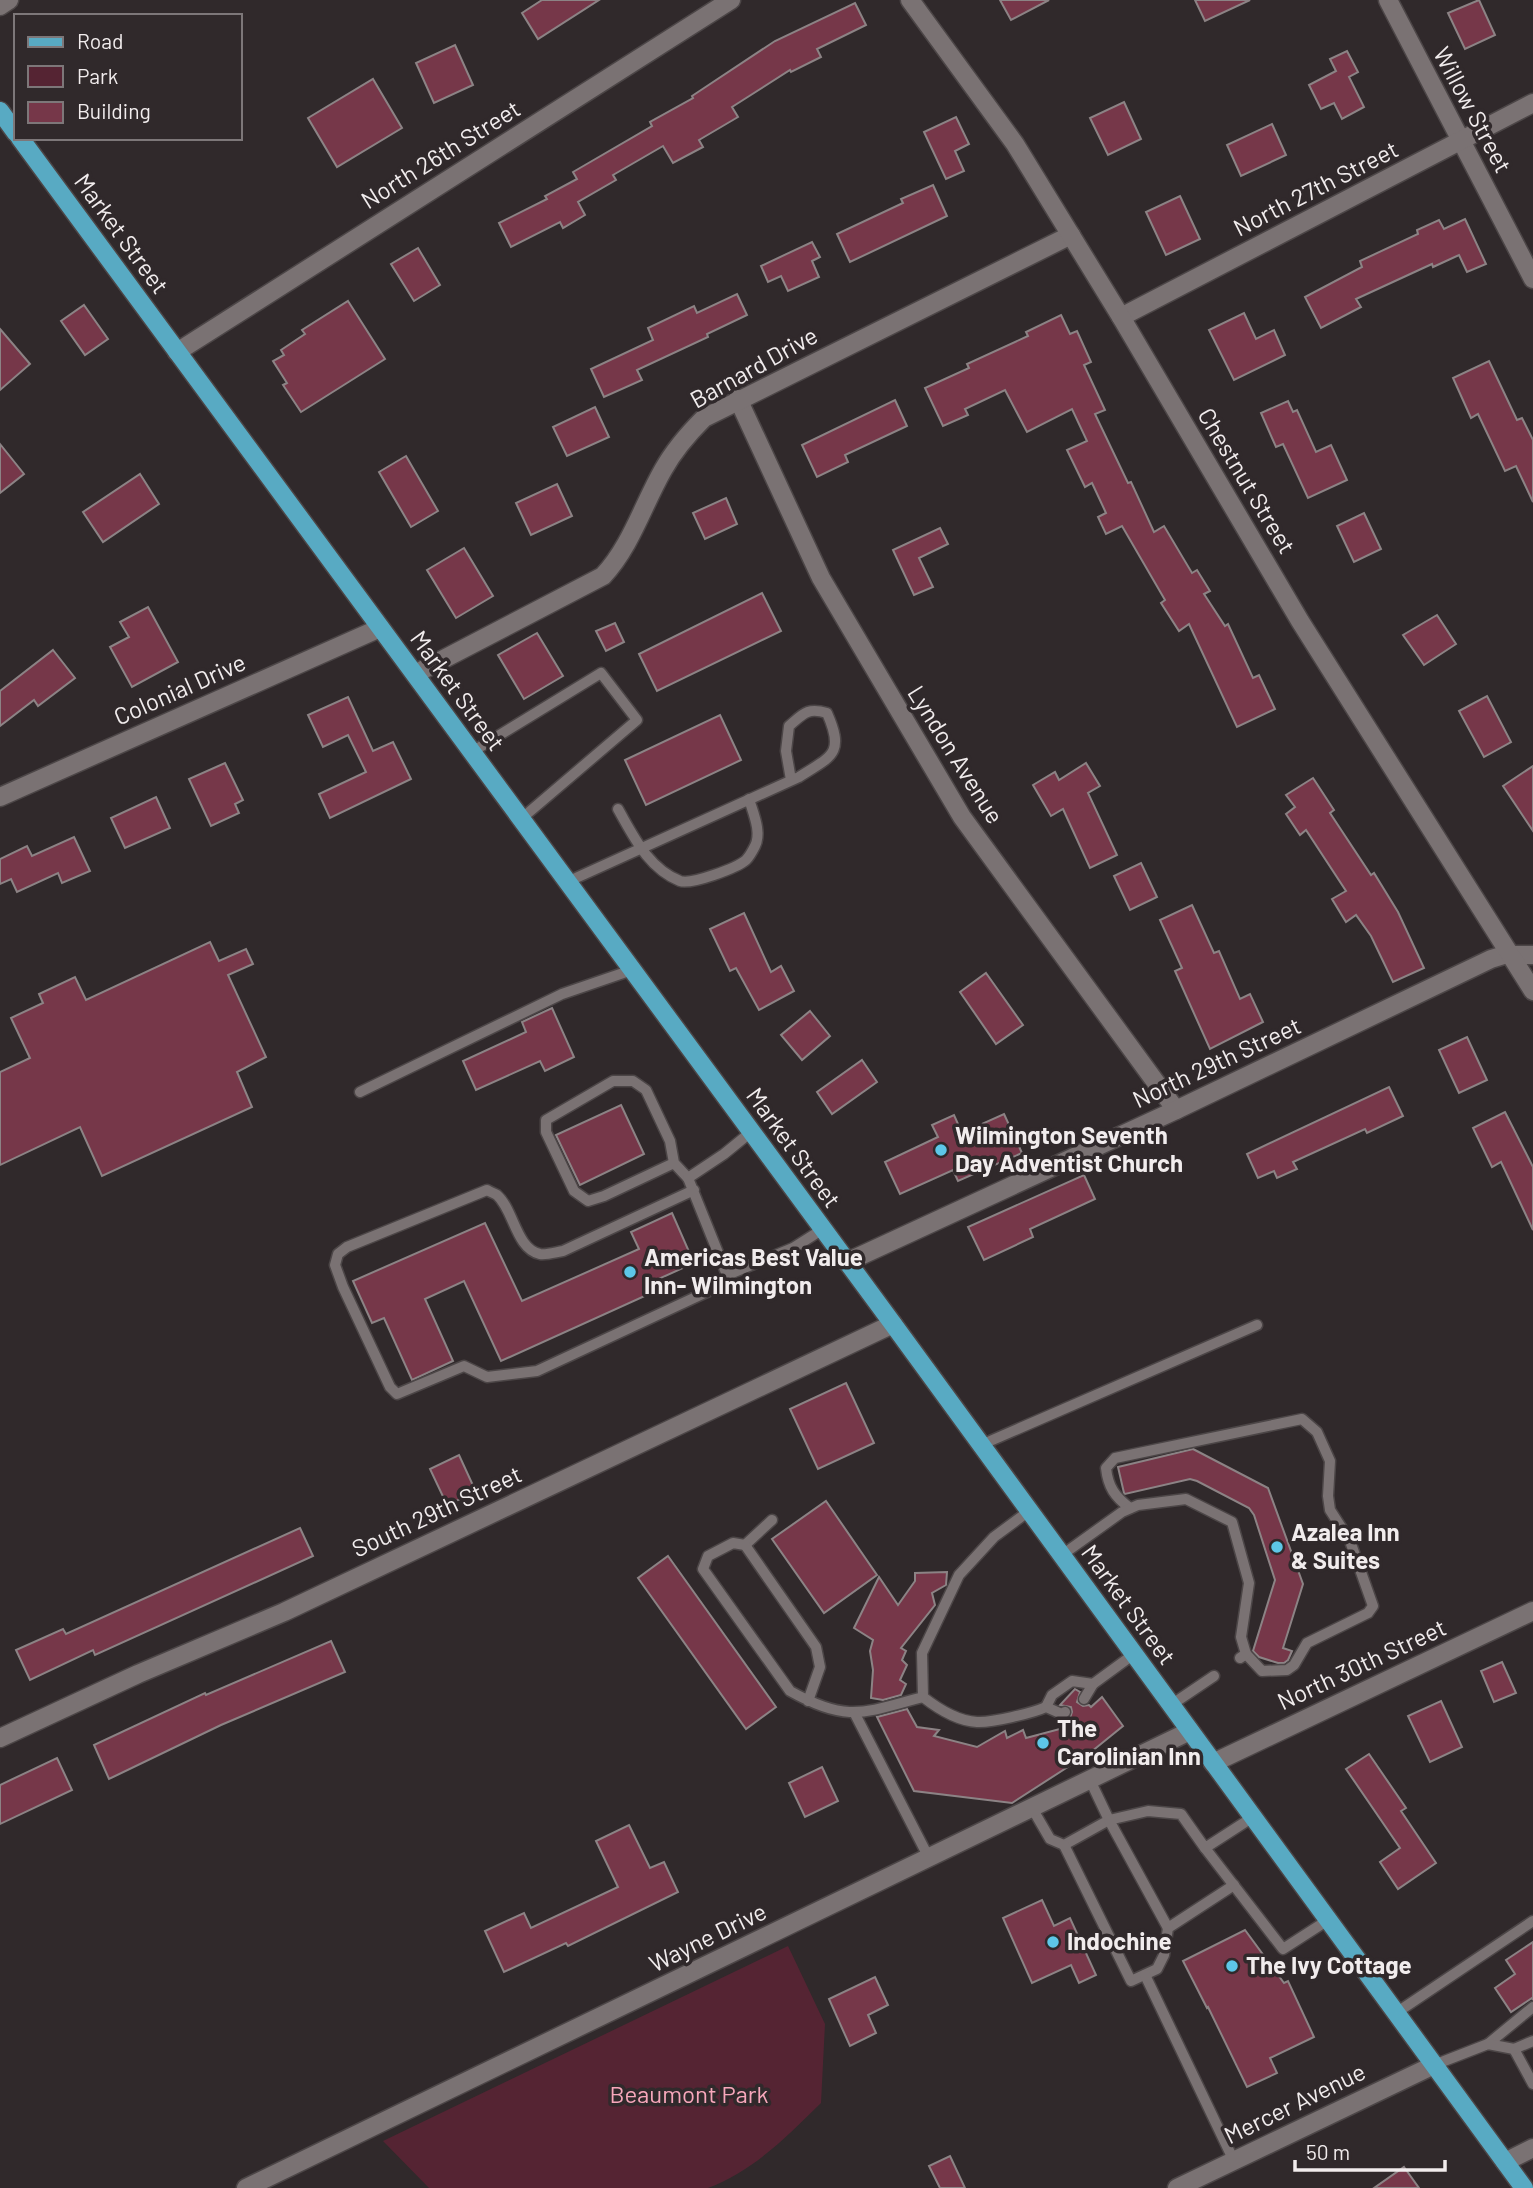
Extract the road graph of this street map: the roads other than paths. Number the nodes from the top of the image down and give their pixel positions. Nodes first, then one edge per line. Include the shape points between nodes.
1 (9, 0) edge
2 (731, 0) edge
3 (910, 0) edge
4 (1388, 0) edge
5 (0, 6) edge
6 (1533, 103) edge
7 (0, 111) edge
8 (14, 130) edge
9 (21, 140) edge
10 (1461, 141) junction
11 (1071, 235) junction
12 (1533, 279) edge
13 (1121, 317) junction
14 (177, 352) junction
15 (738, 399) junction
16 (380, 628) junction
17 (415, 674) junction
18 (472, 752) junction
19 (791, 780) junction
20 (0, 797) edge
21 (749, 799) junction
22 (618, 809) dead end
23 (521, 819) junction
24 (641, 849) junction
25 (567, 882) junction
26 (1511, 955) junction
27 (1533, 955) edge
28 (632, 970) junction
29 (1533, 991) edge
30 (360, 1092) dead end
31 (1177, 1110) junction
32 (751, 1132) junction
33 (674, 1163) junction
34 (688, 1178) junction
35 (694, 1190) junction
36 (823, 1229) junction
37 (847, 1262) junction
38 (727, 1275) junction
39 (893, 1324) junction
40 (1257, 1325) dead end
41 (981, 1445) junction
42 (1130, 1508) junction
43 (1029, 1511) junction
44 (772, 1520) dead end
45 (745, 1545) junction
46 (1062, 1555) junction
47 (1533, 1612) edge
48 (1134, 1654) junction
49 (1214, 1676) dead end
50 (1093, 1684) junction
51 (923, 1697) junction
52 (1084, 1699) dead end
53 (808, 1701) junction
54 (1171, 1705) junction
55 (1046, 1707) junction
56 (1065, 1712) dead end
57 (855, 1714) junction
58 (1191, 1731) junction
59 (0, 1738) edge
60 (1213, 1763) junction
61 (1090, 1780) junction
62 (1032, 1808) junction
63 (1253, 1817) junction
64 (1110, 1820) junction
65 (1064, 1845) junction
66 (1205, 1848) junction
67 (929, 1858) junction
68 (1234, 1885) junction
69 (1328, 1920) junction
70 (1533, 1921) edge
71 (1168, 1928) junction
72 (1145, 1975) junction
73 (1533, 2007) edge
74 (1396, 2013) junction
75 (1533, 2040) edge
76 (1488, 2044) junction
77 (1514, 2049) junction
78 (1434, 2064) junction
79 (1533, 2084) edge
80 (1533, 2148) edge
81 (1234, 2161) junction
82 (1505, 2162) junction
83 (246, 2188) edge
84 (1177, 2188) edge
85 (1524, 2188) edge

1 - 5 street
2 - 14 street, North 26th Street
3 - 11 street, Chestnut Street via 1015,144
4 - 10 street, Willow Street
6 - 10 street, North 27th Street
7 - 8 main road
9 - 14 main road, Market Street
10 - 12 street, Willow Street
10 - 13 street, North 27th Street
11 - 13 street, Chestnut Street
11 - 15 street, Barnard Drive
13 - 26 street, Chestnut Street via 1300,621
14 - 16 main road, Market Street
15 - 17 street, Barnard Drive via 704,418 681,442 629,539 603,576
15 - 31 street, Lyndon Avenue via 821,578 962,817
16 - 17 main road, Market Street
16 - 20 street, Colonial Drive
17 - 18 main road, Market Street
18 - 23 main road, Market Street
18 - 23 lane via 601,673 637,720
19 - 19 lane via 829,758 835,733 827,713 803,714 789,726 786,751
19 - 21 lane
21 - 24 lane
21 - 24 lane via 757,831 756,845 746,860 683,883 658,868
22 - 24 lane
23 - 25 main road, Market Street
24 - 25 lane
25 - 28 main road, Market Street
26 - 27 street, North 29th Street
26 - 29 street, Chestnut Street
26 - 31 street, North 29th Street via 1491,959
28 - 30 lane via 562,994
28 - 32 main road, Market Street
31 - 37 street, North 29th Street
32 - 34 lane
32 - 36 main road, Market Street
33 - 33 lane via 670,1141 646,1090 633,1081 613,1081 545,1119 546,1132 574,1191 588,1201
33 - 34 lane
34 - 35 lane
35 - 38 lane
35 - 38 lane via 562,1251 542,1255 531,1250 507,1209 487,1190 347,1247 338,1254 335,1265 385,1378 397,1394 464,1366 487,1377 537,1371 711,1290
36 - 37 main road, Market Street
36 - 38 lane via 793,1248
37 - 39 main road, Market Street
39 - 41 main road, Market Street
39 - 59 street, South 29th Street via 284,1612
40 - 41 lane
41 - 43 main road, Market Street
42 - 42 lane via 1186,1499 1232,1522 1250,1583 1241,1637 1243,1656 1262,1671 1287,1670 1307,1643 1368,1613 1373,1606 1350,1541 1330,1510 1329,1461 1317,1432 1302,1419 1115,1458 1106,1468 1108,1483
42 - 46 lane
43 - 46 main road, Market Street
43 - 51 lane via 994,1537 959,1574 922,1653
44 - 45 lane
45 - 53 lane via 816,1647 820,1667
45 - 53 lane via 733,1544 708,1556 703,1569 790,1691
46 - 48 main road, Market Street
47 - 60 street, North 30th Street
48 - 50 lane
48 - 54 main road, Market Street
49 - 54 lane
50 - 52 lane
50 - 55 lane via 1072,1681 1052,1695
51 - 55 lane via 940,1711 977,1722
51 - 57 lane
53 - 57 lane
54 - 58 main road, Market Street
55 - 56 lane
57 - 67 lane
58 - 60 main road, Market Street
58 - 61 street, Wayne Drive
60 - 63 main road, Market Street
61 - 62 street, Wayne Drive
61 - 64 lane
62 - 65 lane via 1050,1839
62 - 67 street, Wayne Drive
63 - 66 lane
63 - 69 main road, Market Street
64 - 65 lane
64 - 66 lane via 1148,1811 1181,1814
64 - 71 lane
65 - 72 lane via 1131,1981
66 - 68 lane
67 - 83 street, Wayne Drive
68 - 69 lane via 1283,1949
68 - 71 lane
69 - 74 main road, Market Street
70 - 74 lane
71 - 72 lane via 1164,1955 1157,1969
72 - 81 lane
73 - 76 lane
74 - 78 main road, Market Street
75 - 77 lane
76 - 77 lane
76 - 78 lane
77 - 79 lane
78 - 81 street, Mercer Avenue
78 - 82 main road, Market Street
80 - 82 street
81 - 84 street, Mercer Avenue
82 - 85 main road, Market Street

